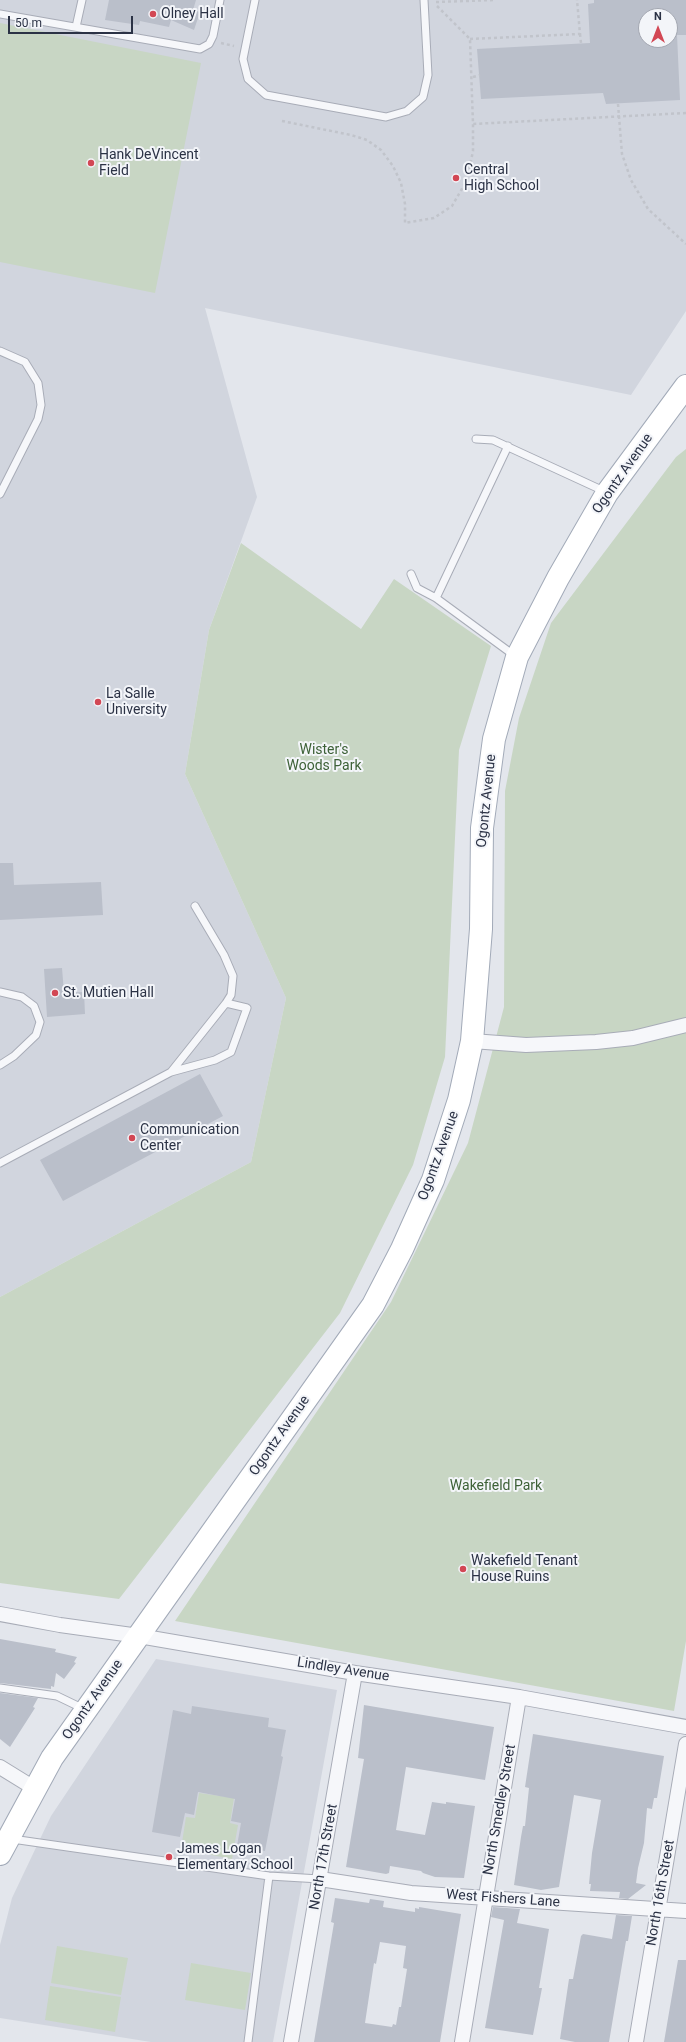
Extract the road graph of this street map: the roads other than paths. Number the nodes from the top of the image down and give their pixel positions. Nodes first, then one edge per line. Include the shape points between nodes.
1 (82, 0) edge
2 (220, 0) edge
3 (255, 0) edge
4 (424, 0) edge
5 (0, 14) edge
6 (76, 27) junction
7 (0, 351) edge
8 (686, 386) edge
9 (680, 407) edge
10 (476, 439) dead end
11 (508, 446) junction
12 (607, 493) junction
13 (0, 494) edge
14 (411, 574) dead end
15 (436, 598) junction
16 (517, 657) junction
17 (195, 906) dead end
18 (0, 992) edge
19 (226, 1003) junction
20 (686, 1025) edge
21 (472, 1041) junction
22 (0, 1065) edge
23 (171, 1072) junction
24 (0, 1163) edge
25 (0, 1614) edge
26 (139, 1636) junction
27 (355, 1673) junction
28 (0, 1688) edge
29 (519, 1697) junction
30 (86, 1710) junction
31 (686, 1727) edge
32 (686, 1744) edge
33 (0, 1767) edge
34 (34, 1788) junction
35 (4, 1846) edge
36 (269, 1876) junction
37 (320, 1879) junction
38 (486, 1898) junction
39 (658, 1909) junction
40 (686, 1911) edge
41 (248, 2042) edge
42 (291, 2042) edge
43 (462, 2042) edge
44 (636, 2042) edge

1 - 6 lane
2 - 6 lane via 211,41 200,48
3 - 4 lane via 243,59 248,79 266,95 386,117 407,111 423,96 428,75
5 - 6 lane
7 - 13 lane via 25,362 38,383 41,405 38,419
8 - 9 main road, Ogontz Avenue
9 - 12 main road, Ogontz Avenue
10 - 11 lane via 493,440
11 - 12 lane
11 - 15 lane
12 - 16 main road, Ogontz Avenue via 558,578
14 - 15 lane via 417,588
15 - 16 lane
16 - 21 main road, Ogontz Avenue via 494,739 482,828 481,929
17 - 19 lane via 234,976 231,995
18 - 22 lane via 22,997 34,1006 40,1022 36,1035 14,1056
19 - 23 lane
19 - 23 lane via 247,1008 231,1052 215,1060
20 - 21 street via 633,1038 589,1043 526,1046
21 - 26 main road, Ogontz Avenue via 459,1100 433,1180 373,1305
23 - 24 lane
25 - 26 street, Lindley Avenue
26 - 27 street, Lindley Avenue
26 - 30 main road, Ogontz Avenue
27 - 29 street, Lindley Avenue
27 - 37 street, North 17th Street
28 - 30 lane via 57,1696
29 - 31 street, Lindley Avenue
29 - 38 street, North Smedley Street
30 - 34 main road, Ogontz Avenue
32 - 39 street, North 16th Street
33 - 34 street
34 - 35 main road, Ogontz Avenue
35 - 36 lane
36 - 37 lane
36 - 41 lane
37 - 38 street, West Fishers Lane via 411,1893
37 - 42 street, North 17th Street
38 - 39 street, West Fishers Lane
38 - 43 street, North Smedley Street
39 - 40 street, West Fishers Lane
39 - 44 street, North 16th Street

